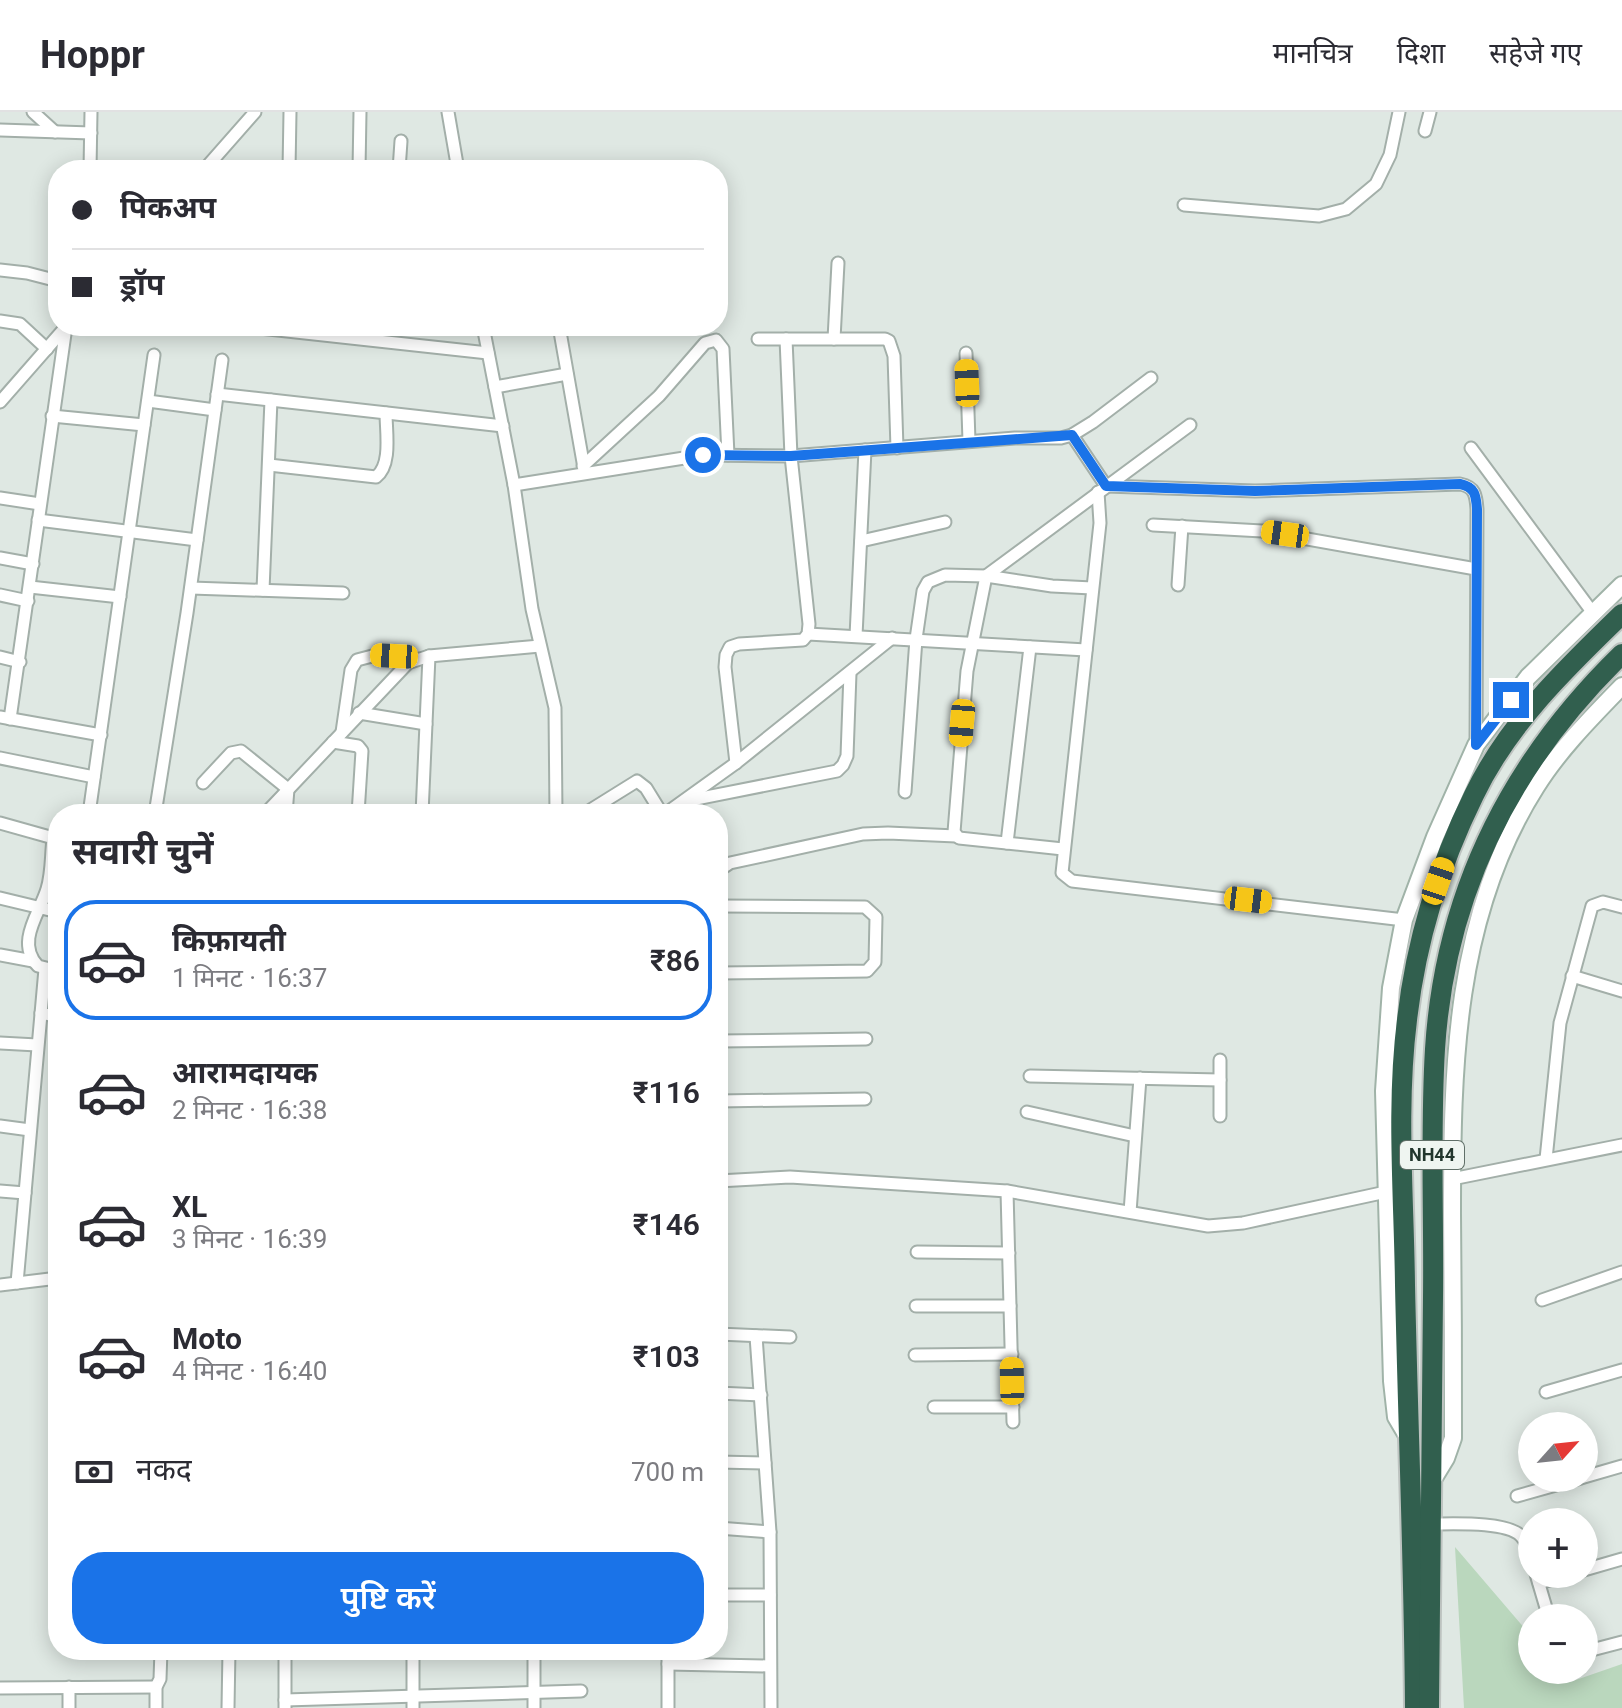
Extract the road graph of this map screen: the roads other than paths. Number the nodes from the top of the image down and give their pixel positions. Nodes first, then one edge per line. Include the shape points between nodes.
1 (33, 112) edge
2 (91, 112) edge
3 (255, 112) edge
4 (290, 112) edge
5 (360, 112) edge
6 (448, 112) edge
7 (1399, 112) edge
8 (1430, 112) edge
9 (0, 130) edge
10 (1425, 131) dead end
11 (55, 132) junction
12 (91, 133) junction
13 (401, 141) dead end
14 (90, 160) edge
15 (213, 160) edge
16 (289, 160) edge
17 (359, 160) edge
18 (400, 160) edge
19 (456, 160) edge
20 (1184, 205) dead end
21 (838, 263) dead end
22 (0, 270) edge
23 (48, 279) edge
24 (0, 321) edge
25 (59, 336) edge
26 (65, 336) edge
27 (332, 336) edge
28 (485, 336) edge
29 (561, 336) edge
30 (758, 339) dead end
31 (786, 339) junction
32 (834, 339) junction
33 (47, 349) junction
34 (488, 353) junction
35 (966, 353) dead end
36 (154, 355) dead end
37 (222, 360) dead end
38 (567, 374) junction
39 (1151, 378) dead end
40 (0, 380) edge
41 (17, 382) junction
42 (495, 387) junction
43 (217, 394) junction
44 (271, 400) junction
45 (148, 401) junction
46 (0, 402) edge
47 (215, 410) junction
48 (386, 413) junction
49 (52, 416) junction
50 (144, 425) junction
51 (1190, 425) dead end
52 (503, 426) junction
53 (1072, 435) junction
54 (969, 441) junction
55 (897, 448) junction
56 (1471, 448) dead end
57 (865, 450) junction
58 (728, 455) junction
59 (791, 456) junction
60 (269, 465) junction
61 (584, 470) junction
62 (514, 485) junction
63 (1102, 489) junction
64 (0, 498) edge
65 (40, 504) junction
66 (38, 520) junction
67 (945, 522) dead end
68 (1153, 525) dead end
69 (1182, 526) junction
70 (130, 531) junction
71 (197, 540) junction
72 (861, 541) junction
73 (0, 558) edge
74 (33, 564) junction
75 (1476, 569) junction
76 (986, 576) junction
77 (1178, 585) dead end
78 (1622, 585) edge
79 (30, 587) junction
80 (191, 588) junction
81 (1092, 588) junction
82 (263, 590) junction
83 (343, 593) dead end
84 (0, 595) edge
85 (120, 597) junction
86 (28, 601) junction
87 (1593, 613) junction
88 (1622, 614) edge
89 (808, 634) junction
90 (856, 636) junction
91 (892, 638) junction
92 (916, 639) junction
93 (972, 644) junction
94 (540, 646) junction
95 (1030, 647) junction
96 (1086, 650) junction
97 (1622, 654) edge
98 (0, 657) edge
99 (423, 658) junction
100 (20, 662) junction
101 (850, 673) junction
102 (1622, 686) edge
103 (359, 713) junction
104 (5, 718) edge
105 (426, 724) junction
106 (101, 735) junction
107 (337, 738) junction
108 (1476, 745) junction
109 (0, 758) edge
110 (736, 763) junction
111 (94, 777) junction
112 (203, 783) dead end
113 (288, 789) junction
114 (905, 792) dead end
115 (682, 802) junction
116 (90, 804) edge
117 (157, 804) edge
118 (274, 804) edge
119 (287, 804) edge
120 (359, 804) edge
121 (422, 804) edge
122 (556, 804) edge
123 (600, 804) edge
124 (656, 804) edge
125 (679, 804) edge
126 (0, 823) edge
127 (956, 836) junction
128 (48, 837) edge
129 (1007, 843) junction
130 (1063, 849) junction
131 (728, 864) edge
132 (48, 882) edge
133 (0, 898) edge
134 (39, 906) junction
135 (728, 906) edge
136 (1622, 907) edge
137 (48, 909) edge
138 (1404, 920) junction
139 (0, 955) edge
140 (33, 961) junction
141 (45, 969) junction
142 (48, 969) edge
143 (728, 973) edge
144 (1572, 976) junction
145 (1622, 991) edge
146 (41, 1013) junction
147 (48, 1015) edge
148 (866, 1039) dead end
149 (728, 1041) edge
150 (0, 1043) edge
151 (37, 1045) junction
152 (1220, 1060) dead end
153 (1030, 1076) dead end
154 (1140, 1078) junction
155 (1220, 1080) junction
156 (865, 1099) dead end
157 (728, 1101) edge
158 (1027, 1112) dead end
159 (1220, 1116) dead end
160 (0, 1126) edge
161 (30, 1130) junction
162 (1135, 1136) junction
163 (1622, 1145) edge
164 (1546, 1159) junction
165 (1452, 1179) junction
166 (728, 1180) edge
167 (0, 1191) edge
168 (1007, 1191) junction
169 (1386, 1192) junction
170 (25, 1193) junction
171 (1130, 1212) junction
172 (917, 1252) dead end
173 (1009, 1253) junction
174 (1622, 1272) edge
175 (48, 1279) edge
176 (17, 1283) junction
177 (0, 1285) edge
178 (1542, 1300) dead end
179 (916, 1306) dead end
180 (1010, 1306) junction
181 (728, 1335) edge
182 (756, 1336) junction
183 (790, 1337) dead end
184 (1012, 1354) junction
185 (915, 1355) dead end
186 (1622, 1370) edge
187 (1546, 1392) dead end
188 (728, 1393) edge
189 (761, 1395) junction
190 (934, 1407) dead end
191 (1013, 1407) junction
192 (1013, 1422) dead end
193 (1409, 1439) junction
194 (728, 1462) edge
195 (765, 1463) junction
196 (1622, 1466) edge
197 (1598, 1473) edge
198 (1432, 1481) junction
199 (1531, 1492) edge
200 (1517, 1496) dead end
201 (1431, 1524) junction
202 (728, 1529) edge
203 (770, 1532) junction
204 (1518, 1534) edge
205 (1622, 1559) edge
206 (1598, 1566) edge
207 (728, 1595) edge
208 (770, 1595) junction
209 (1622, 1642) edge
210 (1598, 1648) edge
211 (161, 1660) edge
212 (229, 1660) edge
213 (285, 1660) edge
214 (413, 1660) edge
215 (534, 1660) edge
216 (668, 1660) edge
217 (668, 1664) junction
218 (770, 1666) junction
219 (69, 1687) junction
220 (156, 1687) junction
221 (0, 1688) edge
222 (581, 1691) dead end
223 (534, 1692) junction
224 (413, 1702) edge
225 (285, 1704) edge
226 (69, 1708) edge
227 (156, 1708) edge
228 (228, 1708) edge
229 (534, 1708) edge
230 (668, 1708) edge
231 (771, 1708) edge
232 (1415, 1708) edge
233 (1429, 1708) edge

1 - 11 street
2 - 12 street
3 - 15 street
4 - 16 street
5 - 17 street
6 - 19 street
7 - 20 street via 1390,155 1376,184 1346,209 1319,216
8 - 10 street
9 - 11 street
11 - 12 street
12 - 14 street
13 - 18 street
21 - 32 street
22 - 23 street
24 - 33 street via 20,324
25 - 33 street
26 - 49 street
27 - 34 street
28 - 34 street
29 - 38 street
30 - 31 street
31 - 32 street
31 - 59 street
32 - 55 street via 885,339 892,344
33 - 41 street
34 - 42 street
35 - 54 street
36 - 45 street
37 - 43 street
38 - 42 street
38 - 61 street
39 - 53 street
40 - 41 street
41 - 46 street
42 - 52 street
43 - 44 street
43 - 47 street
44 - 48 street
44 - 60 street
45 - 47 street
45 - 50 street
47 - 71 street
48 - 52 street
48 - 60 street via 385,461 376,477
49 - 50 street
49 - 65 street
50 - 70 street
51 - 63 street
52 - 62 street
53 - 54 street
53 - 63 street
54 - 55 street
55 - 57 street
56 - 87 street
57 - 59 street
57 - 72 street
58 - 59 street
58 - 61 street
58 - 61 street via 723,349 711,340
59 - 89 street
60 - 82 street
61 - 62 street
62 - 94 street
63 - 75 street via 1470,486 1476,494
63 - 76 street
63 - 81 street
64 - 65 street
65 - 66 street
66 - 70 street
66 - 74 street
67 - 72 street
68 - 69 street
69 - 75 street via 1285,534
69 - 77 street
70 - 71 street
70 - 85 street
71 - 80 street
72 - 90 street
73 - 74 street
74 - 79 street
75 - 108 street
76 - 81 street
76 - 92 street via 945,575 928,582
76 - 93 street
78 - 87 street
79 - 85 street
79 - 86 street
80 - 82 street
80 - 117 street
81 - 96 street
82 - 83 street
84 - 86 street
85 - 106 street
86 - 100 street
87 - 108 street via 1528,677
88 - 193 highway, NH44 via 1538,699 1503,745 1447,853 1428,910 1407,1021 1404,1076
89 - 90 street
89 - 110 street via 792,642 730,647 725,667
90 - 91 street
91 - 92 street
91 - 101 street
92 - 93 street
92 - 114 street
93 - 95 street
93 - 127 street
94 - 99 street
94 - 122 street via 555,708
95 - 96 street
95 - 129 street
96 - 130 street
97 - 198 highway, NH44 via 1573,704 1513,790 1467,885 1453,937 1435,1047
98 - 100 street
99 - 103 street via 408,663
99 - 105 street
99 - 107 street via 376,655 357,660
100 - 104 street
101 - 110 street
101 - 115 street via 847,756 837,771
102 - 165 street via 1534,789 1485,894 1456,1044
103 - 105 street
103 - 107 street
104 - 106 street
105 - 121 street
106 - 111 street
107 - 113 street
107 - 120 street via 362,751
108 - 138 street
109 - 111 street
110 - 115 street
111 - 116 street
112 - 113 street via 236,750
113 - 118 street
113 - 119 street
115 - 125 street
123 - 124 street via 637,781
126 - 128 street
127 - 129 street
127 - 131 street via 863,834
129 - 130 street
130 - 138 street via 1062,873 1072,881
132 - 134 street
133 - 134 street
134 - 137 street
134 - 140 street via 30,929
135 - 143 street via 865,907 876,917 875,962 867,971
136 - 144 street via 1603,902 1592,906
138 - 169 street via 1386,1041
139 - 140 street
140 - 141 street
141 - 142 street
141 - 146 street
144 - 145 street
144 - 164 street via 1560,1023
146 - 147 street
146 - 151 street
148 - 149 street
150 - 151 street
151 - 161 street
152 - 155 street
153 - 154 street
154 - 155 street
154 - 162 street
155 - 159 street
156 - 157 street
158 - 162 street
160 - 161 street
161 - 170 street
162 - 171 street
163 - 164 street
164 - 165 street
165 - 198 street via 1453,1438
166 - 168 street via 790,1177
167 - 170 street
168 - 171 street
168 - 173 street
169 - 171 street via 1223,1226
169 - 193 street via 1392,1381 1396,1417
170 - 176 street
172 - 173 street
173 - 180 street
174 - 178 street
175 - 176 street
176 - 177 street
179 - 180 street
180 - 184 street
181 - 182 street
182 - 183 street
182 - 189 street
184 - 185 street
184 - 191 street
186 - 187 street
188 - 189 street
189 - 195 street
190 - 191 street
191 - 192 street
193 - 232 highway, NH44
194 - 195 street
195 - 203 street
196 - 197 street
198 - 201 highway, NH44
199 - 200 street
201 - 204 street
201 - 233 highway, NH44
202 - 203 street
203 - 208 street
205 - 206 street
207 - 208 street
208 - 218 street
209 - 210 street
211 - 220 street
212 - 228 street
213 - 225 street
214 - 224 street
215 - 223 street
216 - 217 street
217 - 218 street
217 - 230 street
218 - 231 street
219 - 220 street
219 - 221 street
219 - 226 street
220 - 227 street
222 - 223 street
223 - 224 street
223 - 229 street
224 - 225 street

